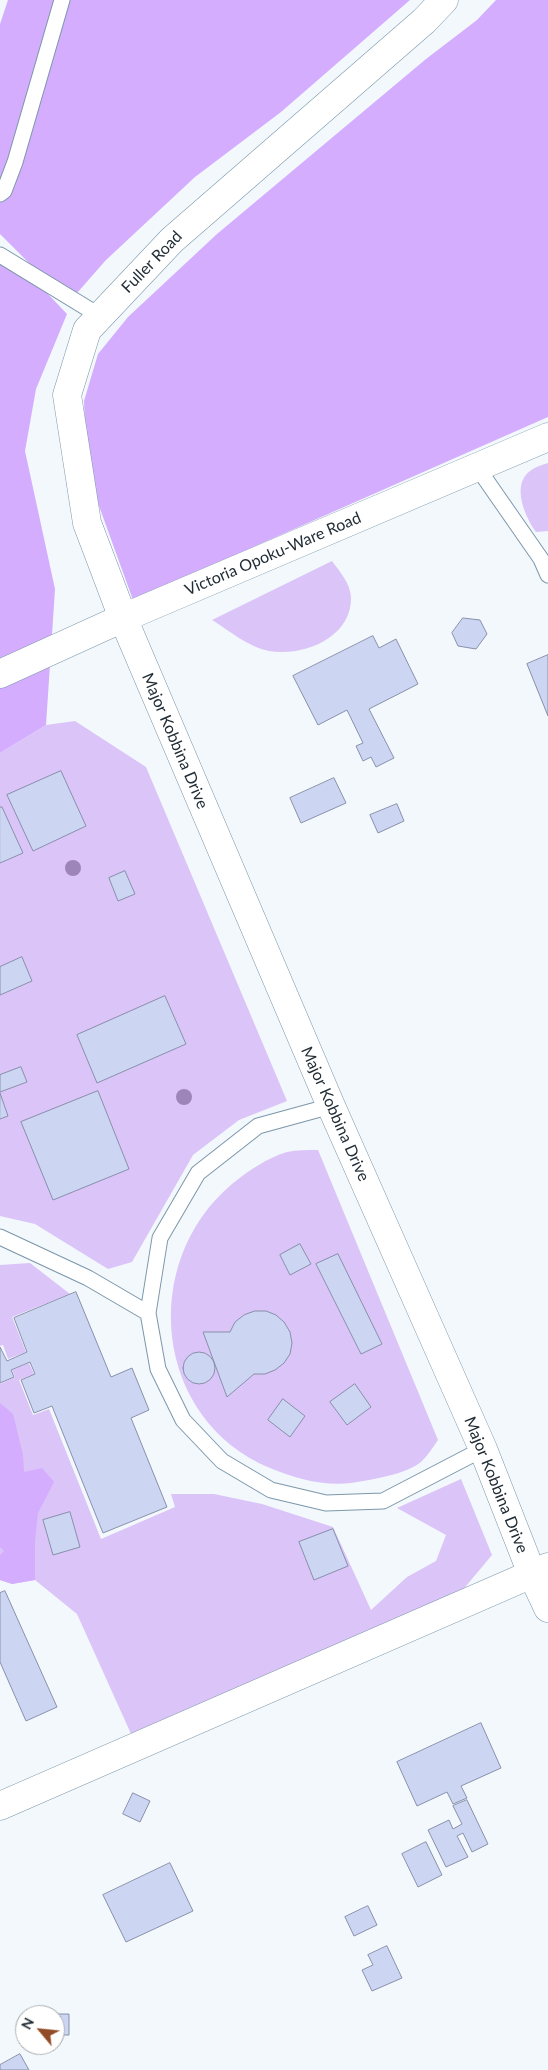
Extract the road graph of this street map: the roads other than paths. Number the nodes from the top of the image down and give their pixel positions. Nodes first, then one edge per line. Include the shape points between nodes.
1 (62, 0) edge
2 (444, 0) edge
3 (0, 194) edge
4 (0, 255) edge
5 (100, 316) junction
6 (548, 437) edge
7 (477, 467) junction
8 (548, 574) edge
9 (123, 618) junction
10 (0, 674) edge
11 (330, 1106) junction
12 (0, 1237) edge
13 (148, 1313) junction
14 (483, 1450) junction
15 (540, 1571) edge
16 (548, 1608) edge
17 (0, 1806) edge

1 - 3 lane via 15,162
2 - 5 street, Fuller Road via 172,240
4 - 5 lane
5 - 9 street, Fuller Road via 87,330 67,395 87,523
6 - 7 street, Victoria Opoku-Ware Road
7 - 8 lane
7 - 9 street, Victoria Opoku-Ware Road
9 - 10 street, Victoria Opoku-Ware Road
9 - 11 street, Major Kobbina Drive
11 - 13 lane via 258,1126 198,1172 160,1238
11 - 14 street, Major Kobbina Drive
12 - 13 lane via 88,1278
13 - 14 lane via 158,1369 183,1420 222,1461 271,1490 326,1504 383,1501
14 - 15 street, Major Kobbina Drive
15 - 16 street, Major Kobbina Drive
15 - 17 street

